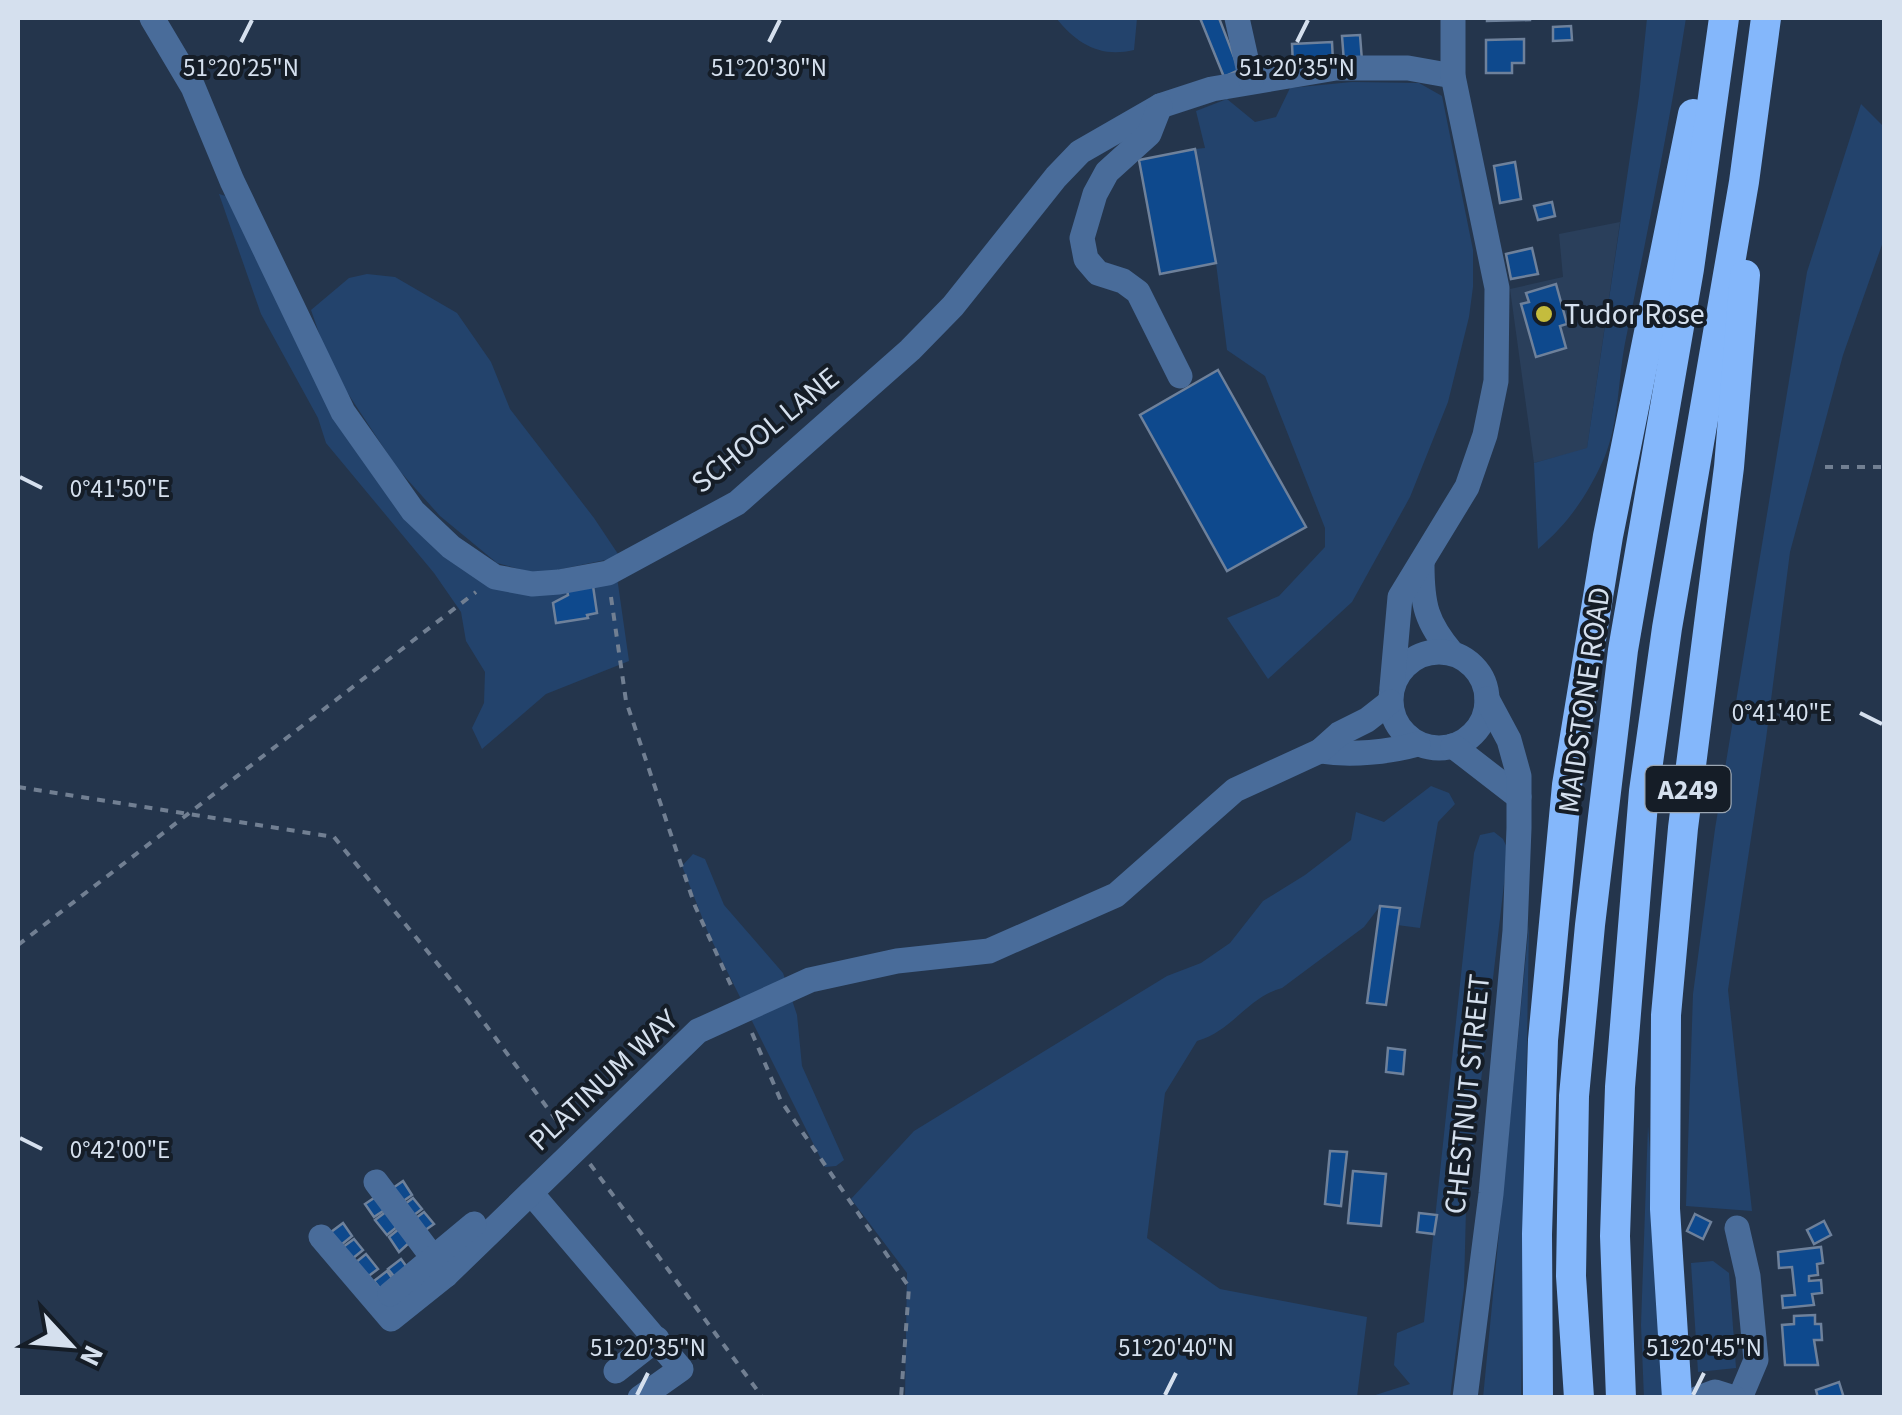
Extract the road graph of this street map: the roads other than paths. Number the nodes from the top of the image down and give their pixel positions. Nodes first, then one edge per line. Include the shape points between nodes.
1 (152, 18) edge
2 (1237, 18) edge
3 (1452, 18) edge
4 (1724, 18) edge
5 (1766, 18) edge
6 (1452, 76) junction
7 (1716, 78) junction
8 (1251, 81) junction
9 (1160, 106) junction
10 (1744, 182) junction
11 (1180, 376) dead end
12 (1422, 564) junction
13 (1452, 653) junction
14 (1391, 694) junction
15 (1487, 699) junction
16 (1418, 744) junction
17 (1453, 746) junction
18 (1320, 752) junction
19 (1519, 796) junction
20 (376, 1182) dead end
21 (531, 1193) junction
22 (474, 1224) dead end
23 (1737, 1228) dead end
24 (321, 1237) dead end
25 (441, 1266) junction
26 (656, 1339) junction
27 (616, 1371) dead end
28 (640, 1398) edge
29 (1465, 1398) edge
30 (1538, 1398) edge
31 (1579, 1398) edge
32 (1621, 1398) edge
33 (1677, 1398) edge
34 (1699, 1398) edge
35 (1737, 1398) edge

1 - 9 street, SCHOOL LANE via 192,87 343,412 413,511 451,548 495,577 532,584 608,573 736,503 910,350 1080,152
2 - 8 street
3 - 6 street
4 - 7 highway, MAIDSTONE ROAD / A249
5 - 10 highway, A249
6 - 8 street, SCHOOL LANE via 1336,68
6 - 12 street via 1497,288 1496,381 1478,460
7 - 30 highway, A249 via 1692,114 1608,536 1567,785 1543,1040
7 - 31 highway, MAIDSTONE ROAD / A249 via 1623,650 1590,925 1574,1116 1571,1276
8 - 9 street, SCHOOL LANE
9 - 11 street via 1149,134 1107,172 1082,238 1086,259 1098,272 1138,292
10 - 32 highway, A249 via 1644,791 1615,1236
10 - 33 highway, A249 via 1745,282 1729,468 1666,1016 1665,1209
12 - 13 street via 1422,602
12 - 14 street via 1400,597
13 - 14 street via 1408,661
13 - 15 street via 1478,670
14 - 16 street via 1398,727
14 - 18 street, PLATINUM WAY
15 - 17 street via 1478,728
15 - 19 street, CHESTNUT STREET via 1509,740
16 - 17 street
16 - 18 street, PLATINUM WAY
17 - 19 street
18 - 21 street, PLATINUM WAY via 1236,790 1116,895 989,950 810,980 698,1031
19 - 29 street, CHESTNUT STREET via 1515,931
20 - 25 street
21 - 25 street, PLATINUM WAY
21 - 26 street
22 - 25 street
23 - 35 street via 1756,1360
24 - 25 street, PLATINUM WAY via 391,1306
26 - 27 street
26 - 28 street via 681,1369
34 - 35 street via 1715,1392

